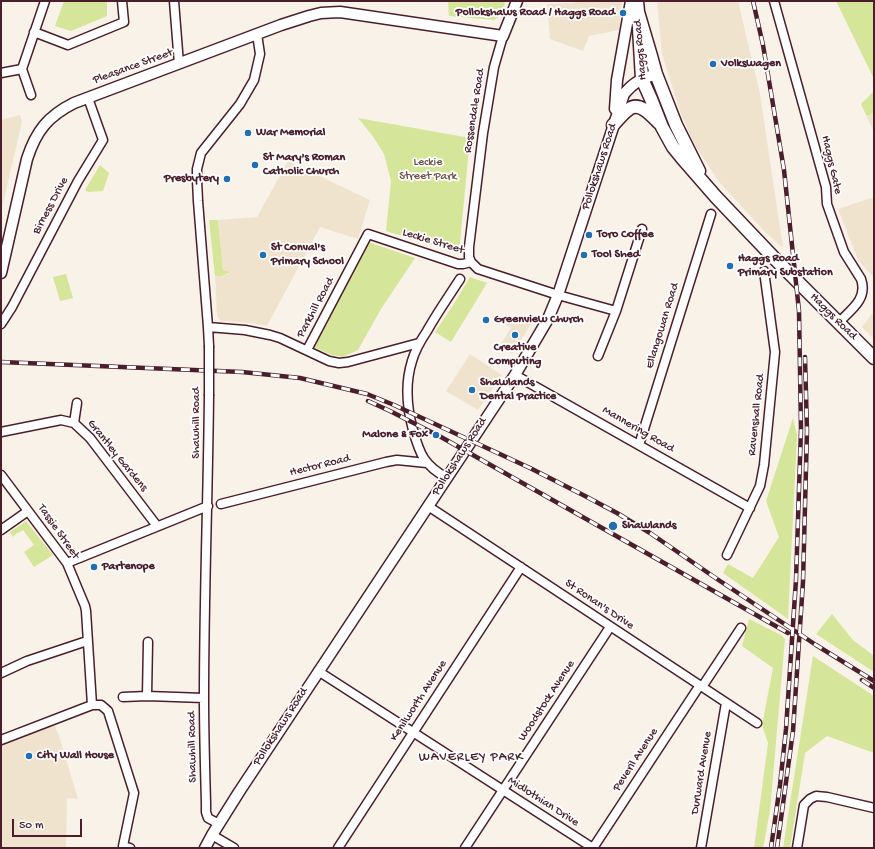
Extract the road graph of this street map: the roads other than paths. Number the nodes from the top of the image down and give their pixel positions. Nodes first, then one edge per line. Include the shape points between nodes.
1 (45, 1) edge
2 (122, 1) edge
3 (174, 1) edge
4 (516, 1) edge
5 (631, 1) edge
6 (774, 1) edge
7 (638, 6) edge
8 (34, 32) junction
9 (257, 34) junction
10 (503, 36) junction
11 (179, 64) junction
12 (22, 70) junction
13 (1, 73) edge
14 (656, 74) junction
15 (642, 79) junction
16 (31, 95) dead end
17 (88, 98) junction
18 (613, 125) junction
19 (662, 127) junction
20 (708, 188) junction
21 (710, 214) dead end
22 (642, 229) dead end
23 (368, 234) joint
24 (471, 262) junction
25 (764, 271) dead end
26 (1, 273) edge
27 (460, 279) dead end
28 (558, 295) junction
29 (616, 311) junction
30 (838, 323) junction
31 (1, 324) edge
32 (208, 327) junction
33 (420, 343) junction
34 (306, 350) junction
35 (598, 356) dead end
36 (874, 358) edge
37 (515, 375) junction
38 (77, 403) dead end
39 (74, 423) junction
40 (1, 432) edge
41 (639, 444) junction
42 (427, 463) junction
43 (1, 475) edge
44 (447, 478) junction
45 (221, 504) dead end
46 (208, 506) junction
47 (428, 506) junction
48 (750, 508) junction
49 (28, 511) junction
50 (157, 526) junction
51 (1, 530) edge
52 (727, 555) dead end
53 (67, 563) junction
54 (521, 567) junction
55 (610, 627) junction
56 (741, 628) dead end
57 (87, 641) junction
58 (148, 642) dead end
59 (318, 671) junction
60 (1, 673) edge
61 (701, 686) junction
62 (147, 696) junction
63 (123, 697) dead end
64 (204, 698) junction
65 (726, 702) junction
66 (92, 705) junction
67 (757, 723) dead end
68 (414, 732) junction
69 (1, 740) edge
70 (502, 790) junction
71 (874, 808) edge
72 (219, 824) junction
73 (212, 835) junction
74 (130, 848) edge
75 (205, 848) edge
76 (234, 848) edge
77 (338, 848) edge
78 (465, 848) edge
79 (593, 848) edge
80 (701, 848) edge
81 (797, 848) edge

1 - 8 street
2 - 8 street via 124,22 68,45
3 - 11 street
4 - 10 street
5 - 18 street via 617,80
6 - 30 street, Haggs Gate via 826,186 827,204 844,252 863,284 859,301
7 - 14 main road
7 - 15 main road, Haggs Road
8 - 12 street
9 - 10 street, Pleasance Street via 309,16 340,12
9 - 11 street, Pleasance Street
9 - 32 street, Shawhill Road via 260,54 254,80 240,104 201,153 197,169
10 - 24 street, Rossendale Road via 494,67 482,133 469,247
11 - 17 street, Pleasance Street
12 - 13 street
12 - 16 street
14 - 15 street, Pollokshaws Road
14 - 20 main road, Haggs Road via 676,125
15 - 18 street, Pollokshaws Road via 624,94
15 - 19 main road, Haggs Road
17 - 26 street, Pleasance Street via 54,115 32,144
17 - 31 street, Birness Drive via 103,140
18 - 19 main road via 630,108 638,106 652,115
18 - 28 street, Pollokshaws Road
19 - 20 main road, Haggs Road via 673,147
20 - 30 main road, Haggs Road
21 - 41 street, Ellangowan Road
22 - 29 street
23 - 24 street, Leckie Street via 458,264
23 - 34 street, Parkhill Road
24 - 28 street, Leckie Street via 478,269
25 - 48 street, Ravenshall Road via 775,352 764,465 760,486
27 - 33 street
28 - 29 street, Leckie Street
28 - 37 street, Pollokshaws Road via 548,319
29 - 35 street
30 - 36 main road, Haggs Road
32 - 34 street via 270,335
32 - 46 street, Shawhill Road, bridge
33 - 34 street via 348,362 329,361
33 - 42 street via 408,377 408,409 416,442
37 - 41 street, Mannering Road
37 - 44 street, Pollokshaws Road
38 - 39 street
39 - 40 street, Grantley Gardens via 61,420
39 - 50 street, Grantley Gardens via 90,438
41 - 48 street, Mannering Road
42 - 44 street
42 - 45 street, Hector Road via 397,460 386,462
43 - 49 street, Tassie Street
44 - 47 street, Pollokshaws Road
46 - 50 street
46 - 64 street, Shawhill Road
47 - 54 street, St Ronan's Drive
47 - 59 street, Pollokshaws Road
48 - 52 street, Ravenshall Road
49 - 51 street
49 - 53 street, Tassie Street
50 - 53 street
53 - 57 street, Tassie Street via 85,606
54 - 55 street, St Ronan's Drive
54 - 68 street, Kenilworth Avenue
55 - 61 street, St Ronan's Drive
55 - 70 street, Woodstock Avenue
56 - 61 street, Peveril Avenue
57 - 60 street via 27,661
57 - 66 street, Tassie Street
58 - 62 street
59 - 68 street, Midlothian Drive
59 - 72 street, Pollokshaws Road
61 - 65 street, St Ronan's Drive
61 - 79 street, Peveril Avenue
62 - 63 street
62 - 64 street
64 - 72 street, Shawhill Road via 206,812 208,818
65 - 67 street, St Ronan's Drive
65 - 80 street, Durward Avenue
66 - 69 street
66 - 74 street via 101,705 108,711 134,793 123,846
68 - 70 street, Midlothian Drive
68 - 77 street, Kenilworth Avenue
70 - 78 street, Woodstock Avenue
70 - 79 street, Midlothian Drive
71 - 81 street via 827,797 816,796 810,799 804,805
72 - 73 street, Pollokshaws Road
73 - 75 street, Pollokshaws Road
73 - 76 street

